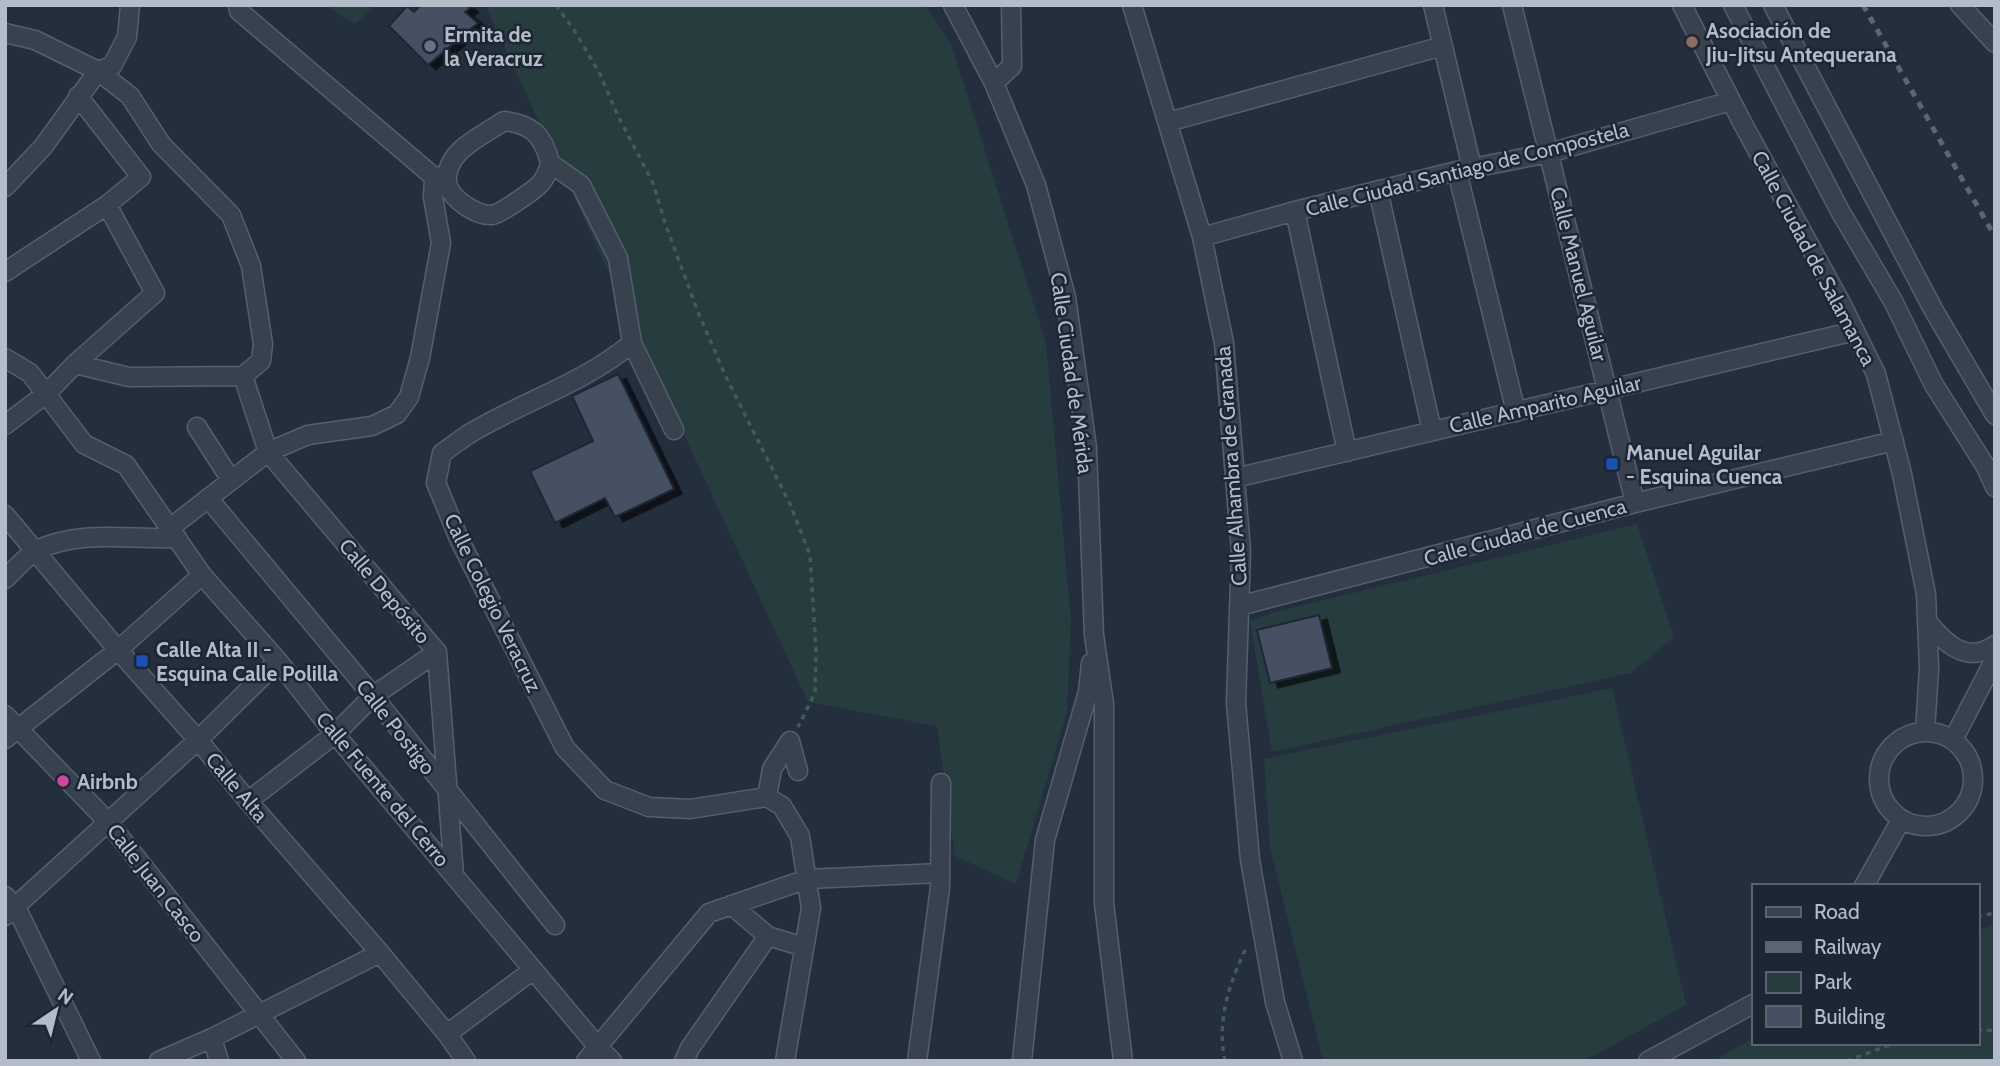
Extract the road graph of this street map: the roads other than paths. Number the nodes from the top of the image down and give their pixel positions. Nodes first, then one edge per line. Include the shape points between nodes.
1 (130, 5) edge
2 (238, 5) edge
3 (953, 5) edge
4 (1011, 5) edge
5 (1132, 5) edge
6 (1433, 5) edge
7 (1512, 5) edge
8 (1682, 5) edge
9 (1733, 5) edge
10 (1773, 5) edge
11 (1960, 5) edge
12 (5, 33) edge
13 (1995, 43) edge
14 (1443, 46) junction
15 (98, 71) junction
16 (994, 83) junction
17 (78, 96) junction
18 (1731, 101) junction
19 (1168, 122) junction
20 (1549, 153) junction
21 (550, 163) junction
22 (1464, 169) junction
23 (441, 176) junction
24 (5, 187) edge
25 (1378, 190) junction
26 (107, 205) junction
27 (1295, 211) junction
28 (1202, 237) junction
29 (5, 272) edge
30 (1855, 331) junction
31 (632, 343) junction
32 (5, 359) edge
33 (75, 364) junction
34 (243, 376) junction
35 (1606, 389) junction
36 (47, 393) junction
37 (1516, 412) junction
38 (1995, 415) edge
39 (5, 425) edge
40 (197, 427) dead end
41 (674, 430) dead end
42 (1432, 431) junction
43 (1894, 441) junction
44 (268, 452) junction
45 (1347, 452) junction
46 (1235, 478) junction
47 (231, 480) junction
48 (1995, 487) edge
49 (208, 498) junction
50 (1635, 503) junction
51 (5, 515) edge
52 (173, 533) junction
53 (35, 551) junction
54 (202, 575) junction
55 (5, 579) edge
56 (1239, 606) junction
57 (1927, 621) junction
58 (1094, 635) junction
59 (1995, 645) edge
60 (118, 650) junction
61 (437, 652) junction
62 (1995, 659) edge
63 (278, 661) junction
64 (373, 696) junction
65 (9, 727) edge
66 (1924, 732) junction
67 (335, 734) junction
68 (198, 740) junction
69 (1953, 740) junction
70 (798, 771) dead end
71 (941, 783) dead end
72 (447, 792) junction
73 (767, 797) junction
74 (248, 801) junction
75 (1901, 820) junction
76 (109, 822) junction
77 (940, 873) junction
78 (454, 875) junction
79 (807, 878) junction
80 (1865, 884) edge
81 (731, 905) junction
82 (9, 906) edge
83 (555, 925) dead end
84 (768, 936) junction
85 (804, 947) junction
86 (380, 953) junction
87 (533, 970) junction
88 (1752, 1005) edge
89 (260, 1014) junction
90 (447, 1034) junction
91 (212, 1038) junction
92 (592, 1054) edge
93 (91, 1061) edge
94 (159, 1061) edge
95 (219, 1061) edge
96 (296, 1061) edge
97 (466, 1061) edge
98 (612, 1061) edge
99 (684, 1061) edge
100 (785, 1061) edge
101 (917, 1061) edge
102 (1022, 1061) edge
103 (1123, 1061) edge
104 (1293, 1061) edge
105 (1648, 1061) edge

1 - 15 street via 127,37 112,66
2 - 23 street
3 - 16 street, Calle Ciudad de Mérida
4 - 16 street via 1012,66
5 - 19 street, Calle Alhambra de Granada
6 - 14 street
7 - 20 street, Calle Manuel Aguilar
8 - 18 street, Calle Ciudad de Salamanca
9 - 48 street via 1934,385
10 - 38 street via 1933,309
11 - 13 street
12 - 15 street via 36,40
14 - 19 street
14 - 22 street
15 - 17 street
15 - 34 street via 130,96 161,144 231,215 251,266 263,344 261,361
16 - 58 street, Calle Ciudad de Mérida via 1036,185 1066,297 1087,448
17 - 24 street via 43,147
17 - 26 street via 141,177
18 - 20 street, Calle Ciudad Santiago de Compostela
18 - 30 street, Calle Ciudad de Salamanca
19 - 28 street, Calle Alhambra de Granada
20 - 22 street, Calle Ciudad Santiago de Compostela
20 - 35 street, Calle Manuel Aguilar
21 - 23 street via 539,186 494,215 480,214 456,197
21 - 23 street via 539,136 524,123 503,121 458,152
21 - 31 street via 582,185 618,258
22 - 25 street, Calle Ciudad Santiago de Compostela
22 - 37 street
23 - 44 street via 433,197 441,243 409,397 397,414 372,426 308,435
25 - 27 street, Calle Ciudad Santiago de Compostela
25 - 42 street
26 - 29 street
26 - 33 street via 155,293
27 - 28 street, Calle Ciudad Santiago de Compostela
27 - 45 street
28 - 46 street, Calle Alhambra de Granada via 1224,344
30 - 35 street, Calle Amparito Aguilar
30 - 43 street, Calle Ciudad de Salamanca via 1876,374
31 - 41 street
31 - 73 street, Calle Colegio Veracruz via 612,360 453,445 442,453 436,483 460,541 565,748 605,790 649,807 691,809
32 - 36 street, Calle Fuente del Cerro via 30,373
33 - 34 street via 129,377
33 - 36 street
34 - 44 street, Calle Depósito
35 - 37 street, Calle Amparito Aguilar
35 - 50 street, Calle Manuel Aguilar
36 - 39 street
36 - 52 street, Calle Fuente del Cerro via 84,443 126,465
37 - 42 street, Calle Amparito Aguilar
40 - 47 street
42 - 45 street, Calle Amparito Aguilar
43 - 50 street, Calle Ciudad de Cuenca
43 - 57 street, Calle Ciudad de Salamanca via 1926,593
44 - 47 street
44 - 61 street, Calle Depósito
45 - 46 street, Calle Amparito Aguilar
46 - 56 street, Calle Alhambra de Granada via 1241,551
47 - 49 street
49 - 52 street
49 - 64 street, Calle Postigo
50 - 56 street, Calle Ciudad de Cuenca
51 - 53 street, Calle Alta
52 - 53 street via 144,539 94,535
52 - 54 street, Calle Fuente del Cerro
53 - 55 street
53 - 60 street, Calle Alta
54 - 60 street
54 - 63 street, Calle Fuente del Cerro
56 - 104 street, Calle Alhambra de Granada via 1236,704 1250,860 1275,1002
57 - 59 street via 1948,645 1963,652 1975,654
57 - 66 street, Calle Ciudad de Salamanca
58 - 102 street via 1088,692 1045,840
58 - 103 street via 1104,704 1104,904
60 - 65 street
60 - 68 street, Calle Alta
61 - 64 street
61 - 72 street, Calle Depósito
62 - 69 street
63 - 67 street, Calle Fuente del Cerro
63 - 68 street
64 - 67 street
64 - 72 street, Calle Postigo
65 - 76 street, Calle Juan Casco
66 - 69 street
66 - 75 street via 1896,742 1880,767 1882,797
67 - 74 street
67 - 78 street, Calle Fuente del Cerro
68 - 74 street, Calle Alta
68 - 76 street
69 - 75 street via 1972,766 1970,798 1961,812 1933,827
70 - 73 street via 790,741 772,769
71 - 77 street
72 - 78 street, Calle Depósito
72 - 83 street, Calle Postigo
73 - 79 street via 782,806 800,836
74 - 86 street, Calle Alta
75 - 80 street
76 - 82 street
76 - 89 street, Calle Juan Casco
77 - 79 street
77 - 101 street
78 - 87 street, Calle Fuente del Cerro
79 - 81 street
79 - 85 street via 811,908
81 - 84 street
81 - 92 street via 709,913
82 - 93 street
84 - 85 street
84 - 99 street
85 - 100 street
86 - 89 street
86 - 90 street, Calle Alta
87 - 90 street
87 - 92 street, Calle Fuente del Cerro
88 - 105 street
89 - 91 street
89 - 96 street, Calle Juan Casco
90 - 97 street, Calle Alta
91 - 94 street
91 - 95 street
92 - 98 street, Calle Fuente del Cerro

